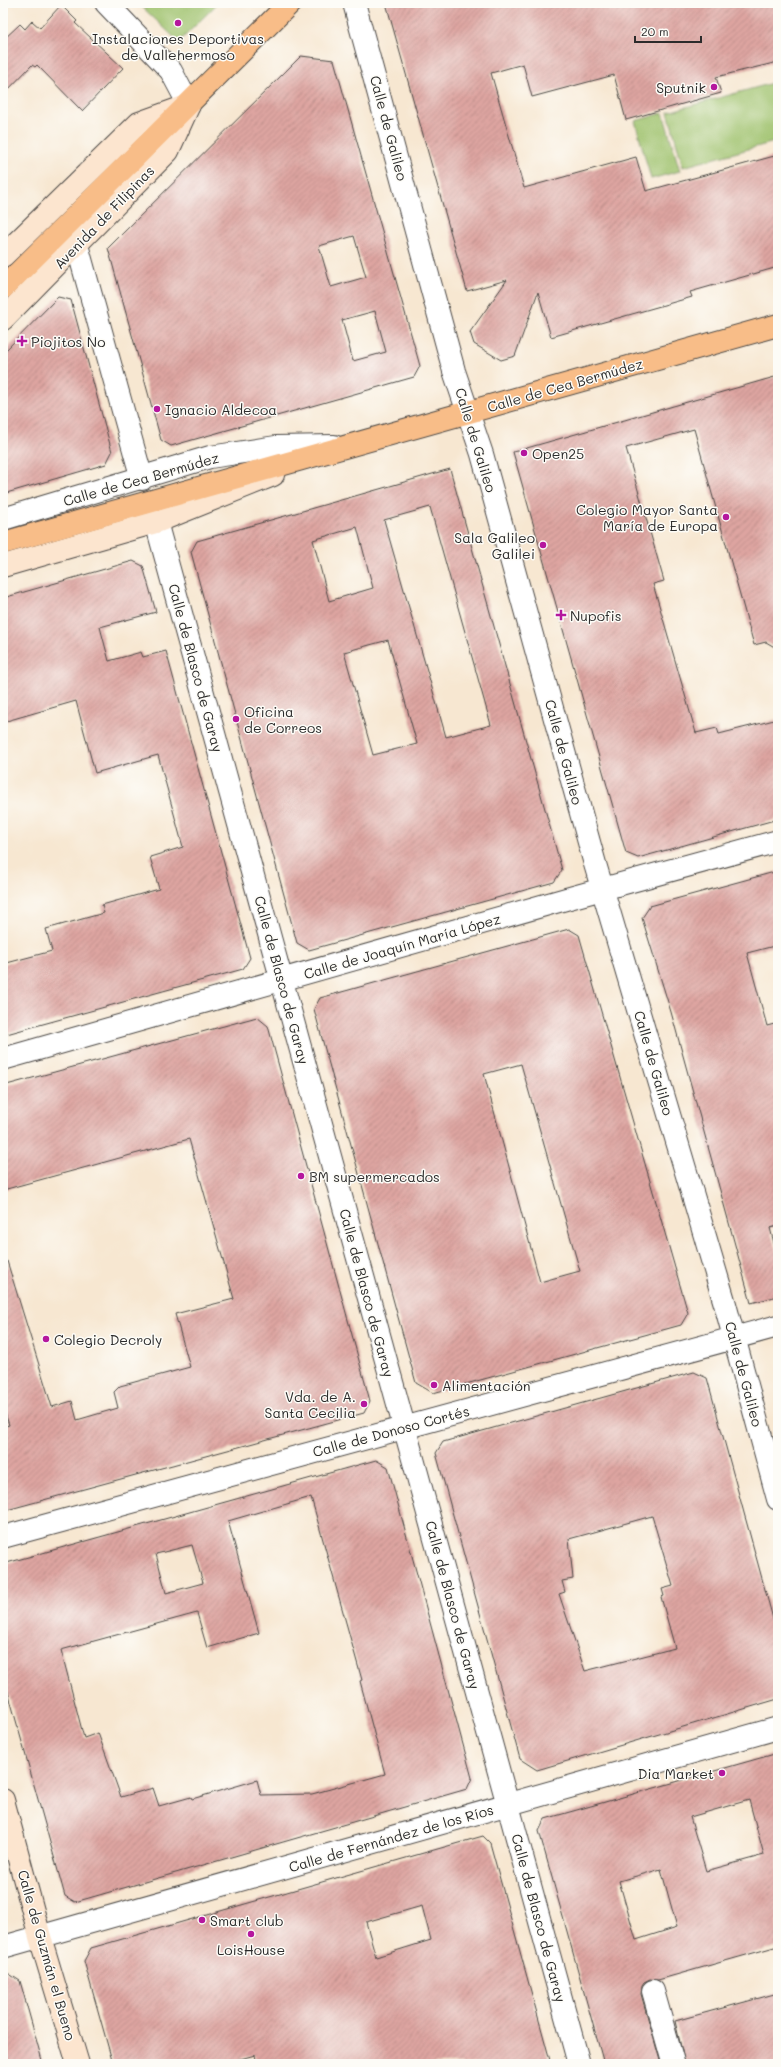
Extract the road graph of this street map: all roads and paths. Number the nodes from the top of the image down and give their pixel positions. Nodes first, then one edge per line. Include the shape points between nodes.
1 (106, 3) edge
2 (290, 3) edge
3 (354, 3) edge
4 (189, 104) junction
5 (77, 245) junction
6 (3, 256) edge
7 (3, 288) edge
8 (3, 319) edge
9 (778, 325) edge
10 (469, 413) junction
11 (353, 446) junction
12 (324, 454) junction
13 (142, 478) junction
14 (3, 518) edge
15 (156, 522) junction
16 (3, 543) edge
17 (3, 566) edge
18 (778, 841) edge
19 (603, 889) junction
20 (282, 980) junction
21 (3, 1059) edge
22 (778, 1326) edge
23 (733, 1338) junction
24 (404, 1428) junction
25 (778, 1499) edge
26 (3, 1537) edge
27 (778, 1728) edge
28 (3, 1800) edge
29 (507, 1804) junction
30 (40, 1937) junction
31 (3, 1948) edge
32 (653, 1991) dead end
33 (673, 2062) dead end
34 (78, 2064) edge
35 (579, 2064) edge

1 - 4 street via 171,72
2 - 4 main road, Avenida de Filipinas
3 - 10 street, Calle de Galileo via 454,372
4 - 5 street, Avenida de Filipinas via 168,151
4 - 6 street, Avenida de Filipinas via 139,124
4 - 7 main road, Avenida de Filipinas
5 - 8 street, Avenida de Filipinas
5 - 13 street
9 - 10 main road, Calle de Cea Bermúdez
10 - 11 main road, Calle de Cea Bermúdez
10 - 19 street, Calle de Galileo
11 - 12 main road, Calle de Cea Bermúdez
11 - 13 street, Calle de Cea Bermúdez via 276,447 210,457
12 - 15 street, Calle de Cea Bermúdez
12 - 16 main road, Calle de Cea Bermúdez
13 - 14 street, Calle de Cea Bermúdez
15 - 17 street, Calle de Cea Bermúdez
15 - 20 street, Calle de Blasco de Garay
18 - 19 street, Calle de Joaquín María López
19 - 20 street, Calle de Joaquín María López
19 - 23 street, Calle de Galileo
20 - 21 street, Calle de Joaquín María López
20 - 24 street, Calle de Blasco de Garay
22 - 23 street, Calle de Donoso Cortés
23 - 24 street, Calle de Donoso Cortés
23 - 25 street, Calle de Galileo
24 - 26 street, Calle de Donoso Cortés
24 - 29 street, Calle de Blasco de Garay
27 - 29 street, Calle de Fernández de los Ríos
28 - 30 street, Calle de Guzmán el Bueno
29 - 30 street, Calle de Fernández de los Ríos
29 - 35 street, Calle de Blasco de Garay
30 - 31 street, Calle de Fernández de los Ríos
30 - 34 street, Calle de Guzmán el Bueno
32 - 33 street

